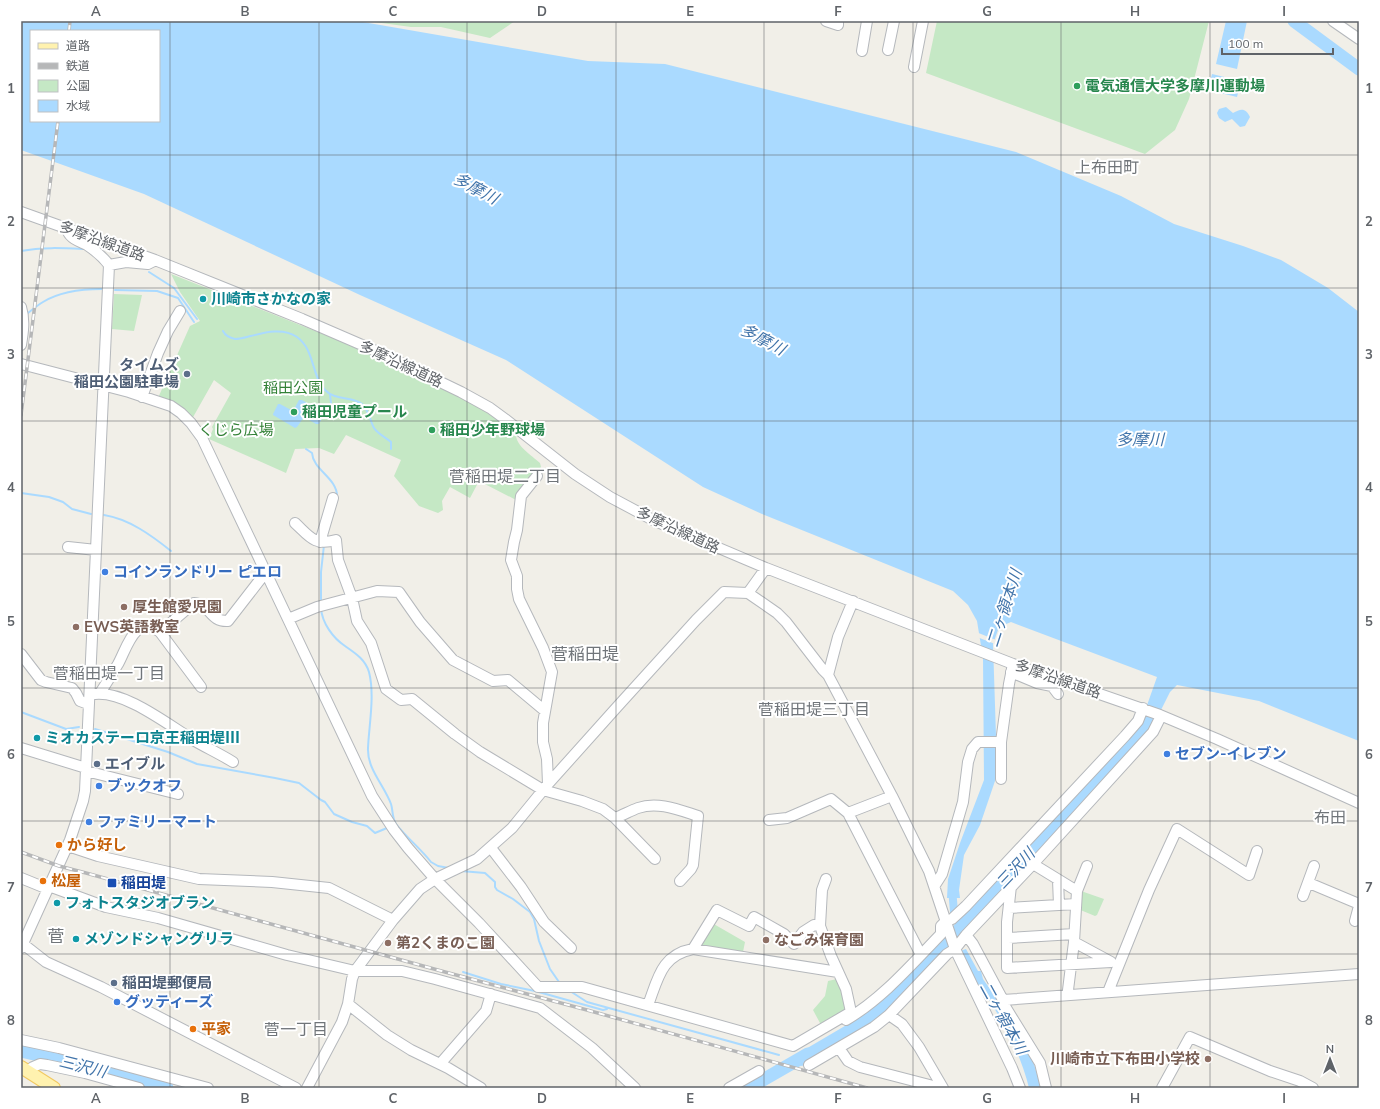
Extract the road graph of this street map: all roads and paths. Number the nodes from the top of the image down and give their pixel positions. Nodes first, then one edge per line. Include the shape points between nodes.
1 (826, 21) edge
2 (838, 21) edge
3 (867, 21) edge
4 (894, 21) edge
5 (923, 21) edge
6 (1337, 22) edge
7 (1359, 39) edge
8 (888, 50) dead end
9 (862, 51) dead end
10 (914, 67) dead end
11 (22, 215) edge
12 (67, 229) junction
13 (155, 260) junction
14 (109, 265) junction
15 (21, 308) edge
16 (180, 311) dead end
17 (21, 345) edge
18 (21, 364) edge
19 (103, 386) junction
20 (142, 397) junction
21 (537, 476) dead end
22 (333, 498) dead end
23 (295, 523) dead end
24 (323, 542) junction
25 (68, 547) dead end
26 (96, 550) junction
27 (766, 568) junction
28 (266, 572) junction
29 (748, 593) junction
30 (352, 598) junction
31 (853, 601) junction
32 (288, 619) junction
33 (160, 632) junction
34 (21, 654) edge
35 (1010, 666) junction
36 (828, 675) junction
37 (201, 687) dead end
38 (100, 694) junction
39 (1058, 694) dead end
40 (89, 699) junction
41 (1144, 709) junction
42 (545, 711) junction
43 (1160, 715) junction
44 (1001, 742) junction
45 (21, 748) edge
46 (233, 762) dead end
47 (86, 770) junction
48 (1001, 779) dead end
49 (546, 787) junction
50 (178, 794) dead end
51 (892, 796) junction
52 (1359, 803) edge
53 (848, 813) junction
54 (615, 818) junction
55 (769, 820) dead end
56 (68, 846) junction
57 (490, 848) junction
58 (1257, 851) dead end
59 (655, 859) dead end
60 (1033, 864) junction
61 (1087, 866) dead end
62 (1314, 866) dead end
63 (21, 878) edge
64 (435, 879) junction
65 (826, 880) dead end
66 (1058, 880) junction
67 (680, 881) dead end
68 (1309, 883) junction
69 (935, 885) junction
70 (1011, 886) junction
71 (49, 887) junction
72 (1077, 891) junction
73 (1304, 896) dead end
74 (1076, 904) junction
75 (1059, 905) junction
76 (1359, 905) edge
77 (1009, 908) junction
78 (393, 920) junction
79 (1355, 920) dead end
80 (947, 925) junction
81 (820, 926) junction
82 (966, 935) junction
83 (1008, 938) junction
84 (1074, 938) junction
85 (22, 946) edge
86 (571, 948) dead end
87 (955, 948) junction
88 (693, 949) junction
89 (921, 954) junction
90 (1116, 963) junction
91 (1071, 965) junction
92 (356, 971) junction
93 (838, 972) junction
94 (1359, 974) edge
95 (1108, 992) junction
96 (490, 994) junction
97 (1068, 995) junction
98 (1004, 1000) junction
99 (348, 1004) junction
100 (648, 1005) junction
101 (888, 1016) junction
102 (21, 1040) edge
103 (800, 1048) dead end
104 (839, 1048) junction
105 (440, 1064) junction
106 (809, 1065) dead end
107 (24, 1069) edge
108 (759, 1071) dead end
109 (54, 1088) edge
110 (139, 1088) edge
111 (208, 1088) edge
112 (296, 1088) edge
113 (307, 1088) edge
114 (480, 1088) edge
115 (635, 1088) edge
116 (729, 1088) edge
117 (942, 1088) edge
118 (1020, 1088) edge
119 (1046, 1088) edge
120 (1162, 1088) edge
121 (1313, 1088) edge

1 - 2 street via 838,25
3 - 9 street
4 - 8 street
5 - 10 street
6 - 7 street
11 - 12 street, 多摩沿線道路
12 - 13 street, 多摩沿線道路
12 - 14 street via 70,236 101,256
13 - 14 street via 148,264 126,262
13 - 27 street, 多摩沿線道路 via 302,319 461,392 490,408 574,474 610,497 655,521
14 - 19 street
15 - 17 street via 24,326
16 - 20 street via 158,353
18 - 19 street
19 - 20 street
19 - 26 street
20 - 28 street via 171,406 194,428 205,445
21 - 42 street via 521,496 511,560 518,576 519,599 552,672
22 - 24 street
23 - 24 street via 314,541
24 - 30 street via 336,540 338,560
25 - 26 street
26 - 40 street
27 - 29 street
27 - 31 street, 多摩沿線道路
28 - 32 street
28 - 33 street via 228,621 219,620 203,605 194,603
29 - 36 street via 786,622
29 - 49 street via 724,592
30 - 32 street via 321,606
30 - 42 street via 377,591 399,592 420,622 453,660 492,681 508,680
30 - 49 street via 358,620 371,643 386,689 401,700 412,699 480,752
31 - 35 street, 多摩沿線道路 via 963,644
31 - 36 street via 838,637
32 - 64 street via 372,796 394,830
33 - 37 street
33 - 38 street via 146,626 133,634
34 - 40 street via 41,680 72,688 80,701
35 - 39 street via 1037,683 1052,686
35 - 41 street, 多摩沿線道路
35 - 44 street
36 - 51 street
38 - 40 street
38 - 46 street via 132,703
40 - 47 street
41 - 43 street, 多摩沿線道路
41 - 80 street via 1125,736
42 - 49 street via 543,742
43 - 52 street, 多摩沿線道路
43 - 60 street via 1153,732
44 - 48 street
44 - 69 street via 978,742 972,749 963,802 942,874
45 - 47 street
47 - 50 street
47 - 56 street via 83,801
49 - 54 street via 603,809
49 - 57 street via 512,828
51 - 53 street
51 - 69 street
53 - 55 street via 831,800 787,818
53 - 89 street
54 - 59 street
54 - 67 street via 650,806 671,807 698,816 693,865
56 - 71 street
56 - 78 street via 98,856 199,879 272,882 329,888
57 - 64 street via 477,859
57 - 86 street via 521,887 532,913
58 - 90 street via 1249,875 1177,829
60 - 66 street
60 - 70 street
61 - 72 street
62 - 68 street
63 - 71 street
64 - 78 street via 420,889
64 - 100 street via 538,987 582,987
65 - 81 street via 822,890
66 - 72 street
66 - 75 street
68 - 73 street
68 - 76 street
69 - 80 street
70 - 77 street
70 - 82 street
71 - 85 street
71 - 92 street via 106,906
72 - 74 street
74 - 75 street
74 - 84 street
75 - 77 street
76 - 79 street
77 - 83 street
78 - 92 street
80 - 87 street
80 - 89 street via 941,926 940,934
81 - 88 street via 814,925 802,932 794,944 784,934 754,917 749,926 717,910
81 - 93 street
82 - 87 street
82 - 98 street
83 - 84 street
83 - 91 street via 1007,968
84 - 90 street
84 - 91 street
85 - 112 street via 46,962
87 - 101 street
87 - 118 street
88 - 93 street
88 - 100 street via 682,951 664,966
89 - 103 street via 884,993 858,1013
90 - 91 street
90 - 95 street
91 - 97 street
92 - 96 street via 402,971
92 - 99 street via 352,979
93 - 100 street via 846,989 851,1012 793,1046
94 - 95 street
95 - 97 street
96 - 105 street via 486,1011
96 - 115 street via 540,1008 592,1048
97 - 98 street
98 - 119 street via 1017,1028 1040,1063
99 - 105 street via 387,1035
99 - 113 street via 342,1022
101 - 104 street
101 - 117 street via 902,1024
102 - 111 street
104 - 106 street
104 - 117 street via 848,1061 860,1067
105 - 114 street
107 - 109 main road
107 - 110 street via 40,1064
108 - 116 street
120 - 121 street via 1190,1037

